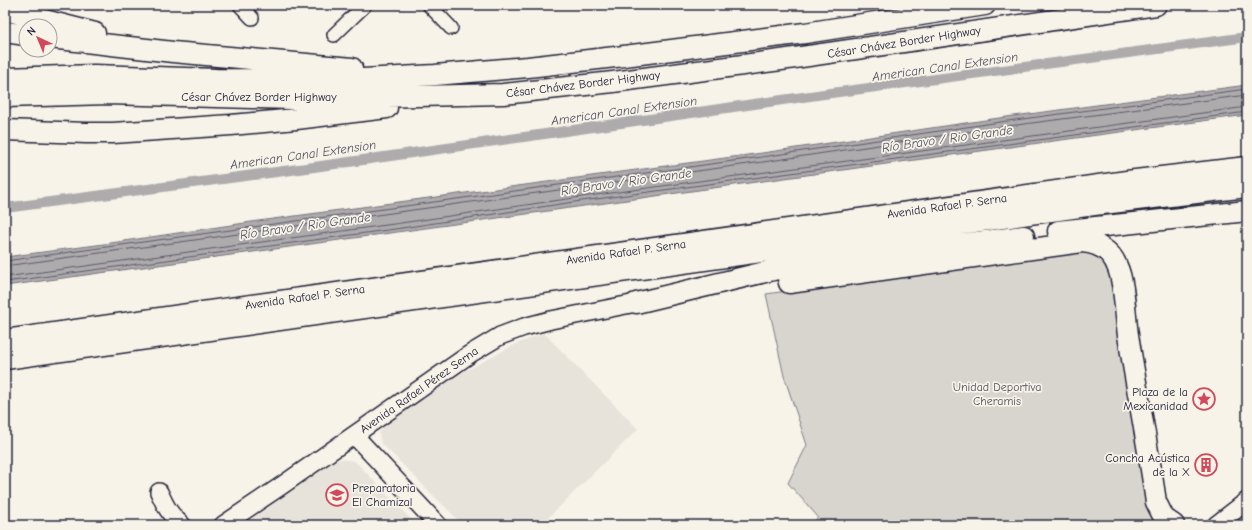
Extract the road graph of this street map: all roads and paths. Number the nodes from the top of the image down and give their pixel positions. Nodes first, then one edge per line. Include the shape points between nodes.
1 (240, 5) edge
2 (365, 5) edge
3 (429, 5) edge
4 (985, 5) edge
5 (1156, 5) edge
6 (5, 10) edge
7 (252, 18) dead end
8 (451, 28) dead end
9 (5, 32) edge
10 (18, 34) edge
11 (334, 36) dead end
12 (58, 39) edge
13 (173, 52) junction
14 (435, 75) junction
15 (5, 78) edge
16 (503, 94) junction
17 (5, 97) edge
18 (5, 122) edge
19 (5, 130) edge
20 (32, 130) junction
21 (1247, 167) edge
22 (1247, 187) edge
23 (1247, 211) edge
24 (786, 267) junction
25 (636, 303) joint
26 (5, 340) edge
27 (5, 359) edge
28 (354, 435) junction
29 (159, 492) dead end
30 (1247, 501) edge
31 (182, 525) edge
32 (223, 525) edge
33 (438, 525) edge
34 (1174, 525) edge
35 (1216, 525) edge

1 - 7 street
2 - 11 street
3 - 8 street
4 - 14 highway, César Chávez Border Highway via 805,33 528,67
5 - 16 highway, César Chávez Border Highway via 781,60
6 - 13 highway
9 - 10 highway
12 - 13 highway
13 - 14 highway
14 - 15 highway, César Chávez Border Highway via 345,80 94,75
16 - 17 highway, César Chávez Border Highway via 291,99 108,94
16 - 20 highway via 282,120 207,126 86,133
18 - 20 highway
19 - 20 highway
21 - 26 highway, Avenida Rafael P. Serna via 1127,181
22 - 27 highway, Avenida Rafael P. Serna via 1094,205
23 - 24 highway via 1093,227
24 - 25 highway
24 - 34 highway via 788,283 1082,242 1097,244 1117,265 1156,502 1164,518
25 - 28 main road, Avenida Rafael Pérez Serna via 552,320 500,336
28 - 32 main road, Avenida Rafael Pérez Serna
28 - 33 main road
29 - 31 main road via 174,520
30 - 35 main road

